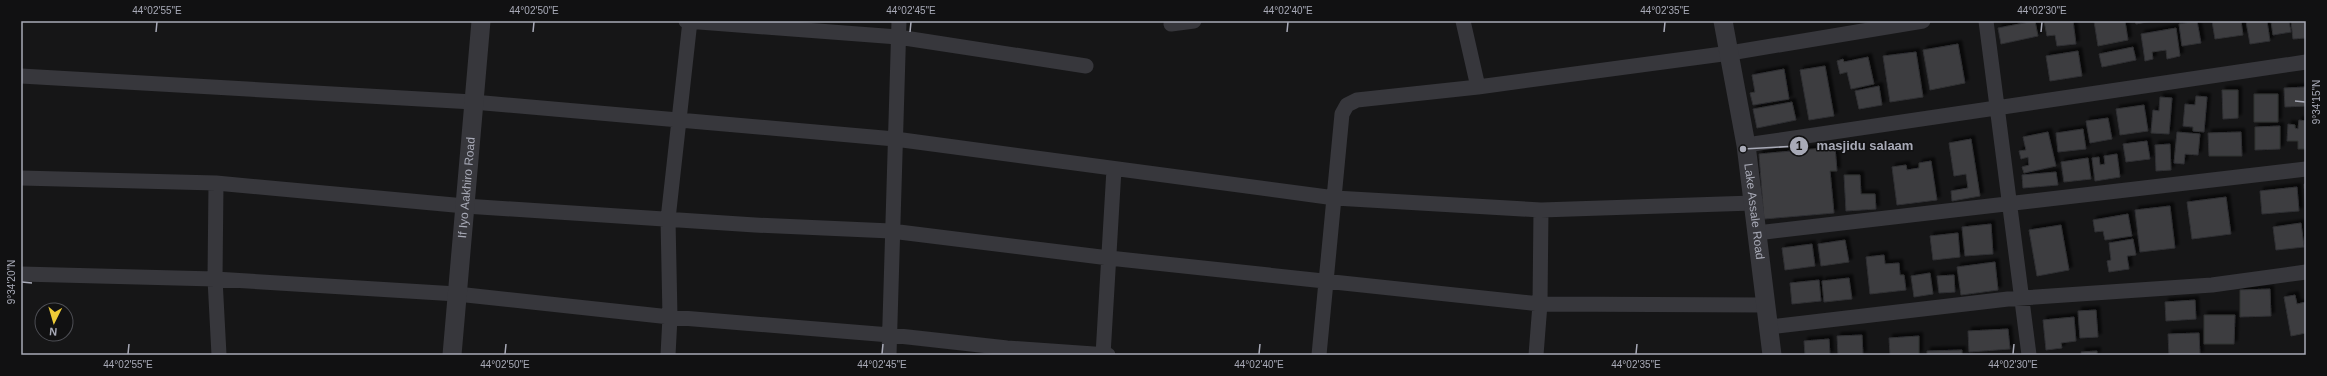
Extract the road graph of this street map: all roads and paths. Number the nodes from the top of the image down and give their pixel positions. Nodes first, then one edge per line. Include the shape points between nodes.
1 (481, 21) edge
2 (686, 21) edge
3 (690, 21) edge
4 (898, 21) edge
5 (1194, 21) edge
6 (1462, 21) edge
7 (1723, 21) edge
8 (1923, 21) edge
9 (1986, 21) edge
10 (1171, 24) dead end
11 (898, 37) junction
12 (1730, 53) junction
13 (2306, 62) edge
14 (1086, 66) dead end
15 (21, 76) edge
16 (1478, 87) junction
17 (473, 102) junction
18 (1996, 108) junction
19 (678, 121) junction
20 (895, 139) junction
21 (1746, 145) junction
22 (1114, 169) junction
23 (2306, 169) edge
24 (21, 178) edge
25 (216, 183) junction
26 (1336, 198) junction
27 (1753, 203) junction
28 (2009, 203) junction
29 (465, 206) junction
30 (1541, 210) junction
31 (668, 219) junction
32 (891, 231) junction
33 (1757, 233) junction
34 (1109, 258) junction
35 (2306, 272) edge
36 (21, 274) edge
37 (1326, 279) junction
38 (215, 280) junction
39 (457, 294) junction
40 (2022, 298) junction
41 (1540, 304) junction
42 (1765, 305) junction
43 (670, 317) junction
44 (1769, 327) junction
45 (890, 335) junction
46 (219, 355) edge
47 (452, 355) edge
48 (668, 355) edge
49 (889, 355) edge
50 (1103, 355) edge
51 (1108, 355) edge
52 (1319, 355) edge
53 (1536, 355) edge
54 (1772, 355) edge
55 (2029, 355) edge

1 - 17 street, If Iyo Aakhiro Road
2 - 3 street
3 - 11 street
3 - 19 street
4 - 11 street
5 - 10 street
6 - 16 street
7 - 12 street, Lake Assale Road
8 - 12 street
9 - 18 street
11 - 14 street
11 - 20 street
12 - 16 street
12 - 21 street, Lake Assale Road
13 - 18 street
15 - 17 street
16 - 26 street via 1357,100 1347,105 1342,114
17 - 19 street
17 - 29 street, If Iyo Aakhiro Road
18 - 21 street
18 - 28 street
19 - 20 street
19 - 31 street
20 - 22 street
20 - 32 street
21 - 27 street, Lake Assale Road
22 - 26 street
22 - 34 street
23 - 28 street
24 - 25 street
25 - 29 street
25 - 38 street
26 - 30 street
26 - 37 street
27 - 30 street
27 - 33 street, Lake Assale Road
28 - 33 street
28 - 40 street
29 - 31 street
29 - 39 street, If Iyo Aakhiro Road
30 - 41 street
31 - 32 street
31 - 43 street
32 - 34 street
32 - 45 street
33 - 42 street, Lake Assale Road
34 - 37 street
34 - 50 street
35 - 40 street via 2212,285
36 - 38 street
37 - 41 street
37 - 52 street
38 - 39 street
38 - 46 street
39 - 43 street
39 - 47 street, If Iyo Aakhiro Road
40 - 44 street
40 - 55 street
41 - 42 street
41 - 53 street
42 - 44 street, Lake Assale Road
43 - 45 street
43 - 48 street
44 - 54 street, Lake Assale Road
45 - 49 street
45 - 50 street via 1007,348
50 - 51 street

